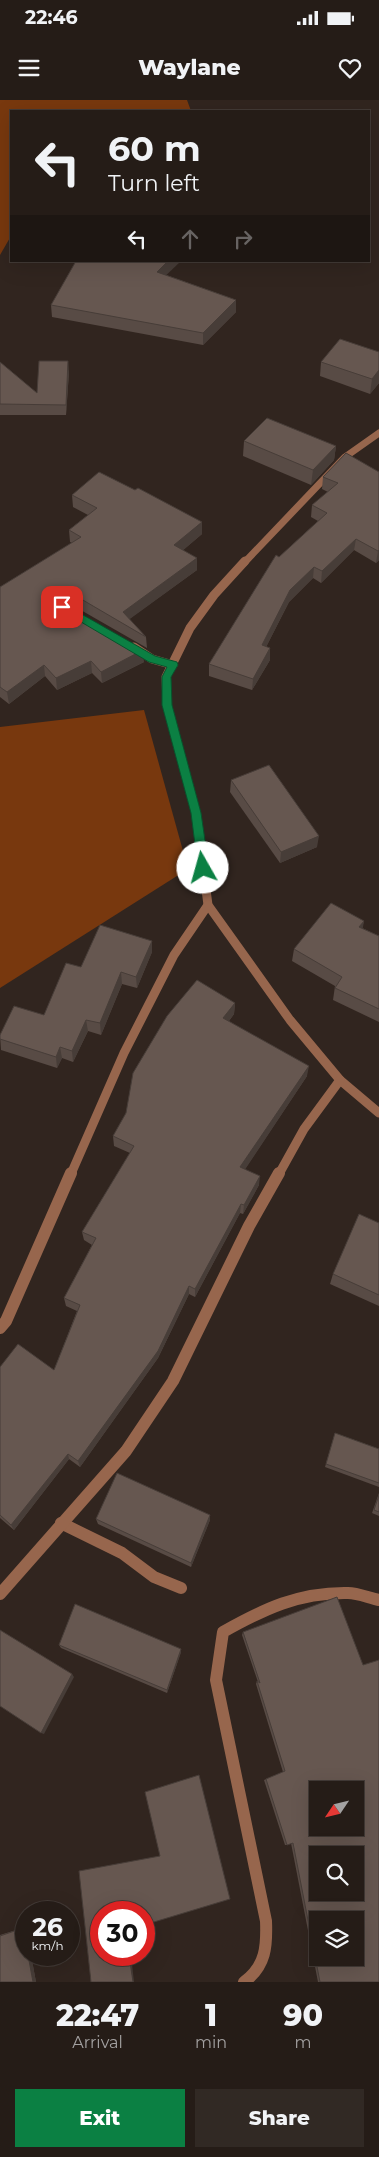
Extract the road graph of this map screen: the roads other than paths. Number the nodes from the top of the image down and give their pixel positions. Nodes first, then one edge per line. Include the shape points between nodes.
1 (379, 433) edge
2 (125, 642) edge
3 (173, 665) junction
4 (208, 905) junction
5 (340, 1080) junction
6 (379, 1113) edge
7 (0, 1328) edge
8 (61, 1524) junction
9 (182, 1588) dead end
10 (0, 1594) edge
11 (379, 1600) edge
12 (244, 1982) edge

1 - 3 street via 345,458 310,491 214,595 190,628
2 - 3 street via 152,659
3 - 4 street via 166,677 167,705 196,813
4 - 5 street via 290,1020
4 - 7 street via 174,955 124,1053 6,1321
5 - 6 street
5 - 8 street via 304,1129 249,1226 173,1382 126,1451
8 - 9 street via 122,1553 154,1577
8 - 10 street
11 - 12 street via 350,1593 306,1596 264,1609 223,1632 216,1680 266,1921 267,1952 261,1967

